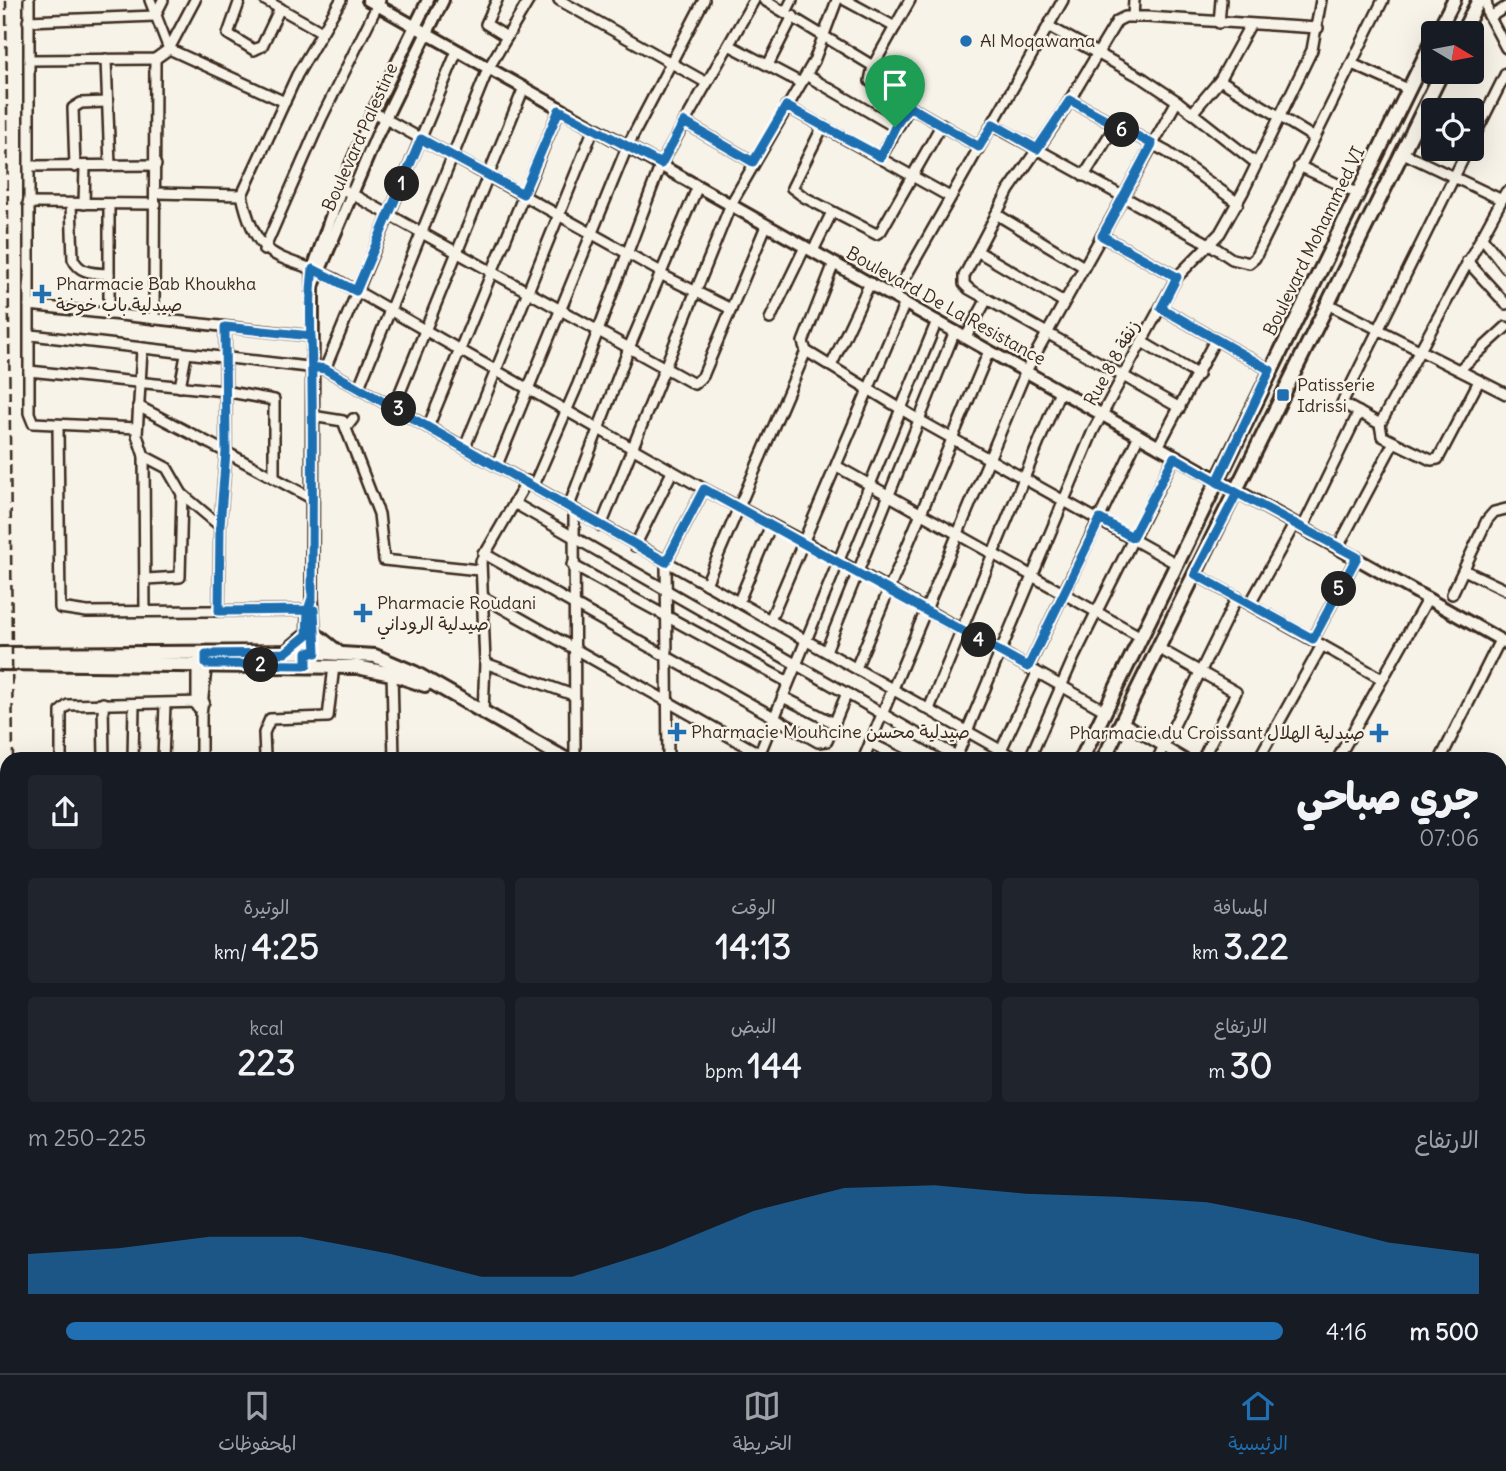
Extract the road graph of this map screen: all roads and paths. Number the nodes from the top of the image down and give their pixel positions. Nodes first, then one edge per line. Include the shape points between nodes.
1 (29, 0) edge
2 (150, 0) edge
3 (163, 0) edge
4 (195, 0) edge
5 (240, 0) edge
6 (265, 0) edge
7 (341, 0) edge
8 (428, 0) edge
9 (443, 0) edge
10 (497, 0) edge
11 (528, 0) edge
12 (559, 0) edge
13 (704, 0) edge
14 (754, 0) edge
15 (764, 0) edge
16 (792, 0) edge
17 (837, 0) edge
18 (845, 0) edge
19 (910, 0) edge
20 (1063, 0) edge
21 (1134, 0) edge
22 (1222, 0) edge
23 (1321, 0) edge
24 (1383, 0) edge
25 (1454, 0) edge
26 (1479, 1) edge
27 (375, 2) edge
28 (1506, 7) edge
29 (280, 8) junction
30 (790, 14) junction
31 (1489, 15) junction
32 (156, 16) junction
33 (1133, 17) junction
34 (29, 21) junction
35 (1443, 21) edge
36 (1468, 21) edge
37 (1219, 23) junction
38 (1250, 25) junction
39 (414, 26) junction
40 (1048, 26) junction
41 (895, 27) junction
42 (1318, 28) junction
43 (322, 32) junction
44 (426, 34) junction
45 (825, 36) junction
46 (507, 37) junction
47 (729, 45) junction
48 (1505, 45) edge
49 (169, 49) junction
50 (457, 51) junction
51 (1098, 54) junction
52 (106, 59) junction
53 (155, 59) junction
54 (29, 60) junction
55 (671, 64) junction
56 (1352, 64) junction
57 (1421, 64) edge
58 (768, 65) junction
59 (873, 66) junction
60 (488, 69) junction
61 (1506, 73) edge
62 (803, 79) junction
63 (1220, 80) junction
64 (707, 83) junction
65 (1436, 84) edge
66 (1408, 89) junction
67 (523, 90) junction
68 (1070, 100) junction
69 (1177, 101) junction
70 (106, 102) junction
71 (285, 102) junction
72 (786, 106) junction
73 (909, 106) junction
74 (559, 110) junction
75 (373, 112) junction
76 (1193, 112) junction
77 (1279, 117) junction
78 (1484, 117) edge
79 (384, 119) junction
80 (684, 122) junction
81 (942, 124) junction
82 (993, 124) junction
83 (823, 126) junction
84 (1115, 126) junction
85 (895, 127) junction
86 (594, 128) junction
87 (1313, 137) junction
88 (421, 139) junction
89 (1152, 144) junction
90 (627, 147) junction
91 (979, 147) junction
92 (1037, 149) junction
93 (1401, 152) junction
94 (453, 156) junction
95 (881, 157) junction
96 (1462, 161) edge
97 (753, 162) junction
98 (1256, 163) junction
99 (661, 164) junction
100 (156, 165) junction
101 (29, 166) junction
102 (110, 166) junction
103 (1299, 166) junction
104 (80, 167) junction
105 (912, 175) junction
106 (488, 176) junction
107 (1084, 176) junction
108 (1454, 176) junction
109 (698, 186) junction
110 (341, 188) junction
111 (156, 193) junction
112 (1357, 193) junction
113 (353, 194) junction
114 (523, 194) junction
115 (242, 195) junction
116 (1503, 195) edge
117 (950, 197) junction
118 (1122, 197) junction
119 (28, 203) junction
120 (1238, 203) junction
121 (71, 204) junction
122 (84, 204) junction
123 (109, 204) junction
124 (156, 204) junction
125 (731, 204) junction
126 (832, 212) junction
127 (559, 213) junction
128 (389, 214) junction
129 (996, 214) junction
130 (766, 226) junction
131 (423, 232) junction
132 (592, 232) junction
133 (1102, 236) junction
134 (1481, 236) junction
135 (270, 237) junction
136 (258, 241) junction
137 (1211, 244) junction
138 (809, 249) junction
139 (264, 250) junction
140 (977, 251) junction
141 (458, 252) junction
142 (627, 254) junction
143 (1467, 261) junction
144 (834, 263) junction
145 (1084, 267) junction
146 (1506, 268) edge
147 (317, 270) junction
148 (492, 272) junction
149 (660, 273) junction
150 (109, 274) junction
151 (1177, 277) junction
152 (870, 283) junction
153 (356, 291) junction
154 (527, 292) junction
155 (698, 292) junction
156 (894, 298) junction
157 (987, 299) junction
158 (1064, 302) junction
159 (905, 303) junction
160 (1328, 304) junction
161 (1506, 304) edge
162 (29, 305) junction
163 (1161, 308) junction
164 (732, 309) junction
165 (392, 310) junction
166 (561, 310) junction
167 (110, 314) junction
168 (154, 318) junction
169 (770, 319) dead end
170 (937, 321) junction
171 (225, 327) junction
172 (1506, 327) edge
173 (597, 329) junction
174 (1379, 329) junction
175 (427, 330) junction
176 (955, 331) junction
177 (1048, 332) junction
178 (31, 334) junction
179 (311, 336) junction
180 (966, 337) junction
181 (1215, 340) junction
182 (1142, 342) junction
183 (629, 348) junction
184 (142, 350) junction
185 (460, 350) junction
186 (1420, 350) junction
187 (806, 351) junction
188 (989, 351) junction
189 (186, 355) junction
190 (224, 359) junction
191 (831, 366) junction
192 (312, 367) junction
193 (325, 369) junction
194 (495, 369) junction
195 (666, 369) junction
196 (1270, 370) junction
197 (1459, 370) junction
198 (29, 371) junction
199 (1026, 371) junction
200 (1198, 375) junction
201 (1123, 376) junction
202 (1479, 381) junction
203 (139, 383) junction
204 (180, 387) junction
205 (359, 387) junction
206 (869, 388) junction
207 (530, 390) junction
208 (224, 391) junction
209 (1060, 391) junction
210 (1506, 393) edge
211 (138, 406) junction
212 (394, 407) junction
213 (901, 408) junction
214 (1180, 408) junction
215 (567, 411) junction
216 (1359, 412) junction
217 (1101, 414) junction
218 (312, 416) junction
219 (353, 419) dead end
220 (919, 419) junction
221 (1380, 424) junction
222 (428, 426) junction
223 (58, 427) junction
224 (138, 428) junction
225 (346, 428) junction
226 (600, 431) junction
227 (1139, 435) junction
228 (953, 437) junction
229 (1394, 442) junction
230 (465, 447) junction
231 (1158, 447) junction
232 (634, 450) junction
233 (226, 452) junction
234 (144, 456) junction
235 (990, 457) junction
236 (1174, 457) junction
237 (497, 465) junction
238 (838, 467) junction
239 (672, 472) junction
240 (274, 476) junction
241 (1025, 477) junction
242 (1217, 482) junction
243 (531, 483) junction
244 (869, 485) junction
245 (704, 489) junction
246 (1237, 493) junction
247 (182, 495) junction
248 (888, 495) junction
249 (313, 499) junction
250 (1064, 499) junction
251 (514, 503) junction
252 (571, 507) junction
253 (740, 508) junction
254 (1506, 509) edge
255 (921, 513) junction
256 (1100, 519) junction
257 (771, 525) junction
258 (1299, 525) junction
259 (220, 526) junction
260 (601, 526) junction
261 (958, 533) junction
262 (1132, 537) junction
263 (572, 538) junction
264 (804, 542) junction
265 (635, 546) junction
266 (1338, 547) junction
267 (483, 553) junction
268 (993, 554) junction
269 (1357, 557) junction
270 (837, 560) junction
271 (666, 562) junction
272 (1177, 564) junction
273 (572, 565) junction
274 (479, 570) junction
275 (1464, 570) junction
276 (858, 572) junction
277 (1195, 574) junction
278 (1031, 575) junction
279 (146, 579) junction
280 (706, 584) junction
281 (889, 590) junction
282 (1506, 590) edge
283 (666, 591) junction
284 (1064, 592) junction
285 (1452, 594) dead end
286 (483, 597) junction
287 (1237, 597) junction
288 (1428, 598) junction
289 (739, 601) junction
290 (573, 603) junction
291 (1250, 604) junction
292 (311, 610) junction
293 (145, 611) junction
294 (219, 611) junction
295 (925, 611) junction
296 (1097, 611) junction
297 (665, 614) junction
298 (771, 618) junction
299 (961, 631) junction
300 (311, 634) junction
301 (1141, 637) junction
302 (805, 638) junction
303 (1503, 641) edge
304 (1317, 642) junction
305 (572, 647) junction
306 (1157, 648) junction
307 (826, 651) junction
308 (999, 651) junction
309 (285, 653) junction
310 (0, 654) edge
311 (340, 654) junction
312 (667, 657) junction
313 (202, 659) junction
314 (311, 659) junction
315 (0, 663) edge
316 (485, 663) junction
317 (795, 663) junction
318 (334, 666) junction
319 (393, 668) junction
320 (856, 668) junction
321 (1033, 670) junction
322 (1199, 672) junction
323 (1382, 678) junction
324 (788, 682) junction
325 (1060, 686) junction
326 (893, 688) junction
327 (847, 693) junction
328 (573, 695) junction
329 (783, 696) junction
330 (666, 699) junction
331 (200, 702) junction
332 (103, 703) junction
333 (134, 704) junction
334 (165, 704) junction
335 (929, 709) junction
336 (1104, 710) junction
337 (483, 713) junction
338 (882, 713) junction
339 (773, 718) junction
340 (1121, 721) junction
341 (834, 723) junction
342 (967, 730) junction
343 (870, 743) junction
344 (1163, 747) junction
345 (1001, 750) junction
346 (61, 752) edge
347 (104, 752) edge
348 (133, 752) edge
349 (163, 752) edge
350 (201, 752) edge
351 (265, 752) edge
352 (394, 752) edge
353 (553, 752) edge
354 (575, 752) edge
355 (667, 752) edge
356 (752, 752) edge
357 (760, 752) edge
358 (866, 752) edge
359 (889, 752) edge
360 (948, 752) edge
361 (960, 752) edge
362 (1004, 752) edge
363 (1032, 752) edge
364 (1085, 752) edge
365 (1107, 752) edge
366 (1161, 752) edge
367 (1172, 752) edge
368 (1206, 752) edge
369 (1262, 752) edge
370 (1341, 752) edge
371 (1444, 752) edge

1 - 34 street
2 - 32 street
3 - 32 street
4 - 49 street
5 - 29 street via 228,34 254,50 262,46
6 - 29 street
7 - 43 street
8 - 39 street, Boulevard Palestine
9 - 44 street, Boulevard Palestine
10 - 46 street via 486,24
11 - 46 street
12 - 55 street
13 - 55 street
14 - 47 street
15 - 30 street
16 - 30 street
17 - 45 street
18 - 41 street
19 - 41 street
20 - 40 street
21 - 33 street
22 - 37 street
23 - 42 street, Rue 8 8 زنقة
24 - 56 street
25 - 35 main road
26 - 31 street
26 - 36 main road
27 - 39 street, Boulevard De La Resistance
27 - 135 street
28 - 31 street
29 - 43 street
30 - 45 street
30 - 58 street
31 - 48 street
32 - 34 street
32 - 49 street
33 - 37 street
33 - 51 street via 1117,21
34 - 54 street
37 - 38 street
38 - 42 street
38 - 63 street
39 - 44 street, Boulevard De La Resistance
39 - 75 street, Boulevard Palestine
40 - 51 street
40 - 82 street
41 - 59 street
42 - 77 street, Rue 8 8 زنقة
43 - 71 street
44 - 50 street, Boulevard De La Resistance
44 - 79 street, Boulevard Palestine
45 - 59 street
45 - 62 street
46 - 60 street
47 - 58 street
47 - 64 street
49 - 53 street
49 - 71 street
50 - 60 street, Boulevard De La Resistance
50 - 88 street
51 - 68 street
51 - 69 street
52 - 53 street
52 - 54 street
52 - 70 street
53 - 100 street
54 - 101 street
55 - 64 street
55 - 90 street
56 - 66 street
56 - 87 street
57 - 66 main road, Boulevard Mohammed VI
58 - 62 street
59 - 73 street via 872,84
60 - 67 street, Boulevard De La Resistance
60 - 94 street
61 - 78 street
62 - 72 street
62 - 85 street
63 - 76 street
63 - 77 street
64 - 80 street
65 - 93 main road
66 - 112 main road, Boulevard Mohammed VI
67 - 74 street, Boulevard De La Resistance
67 - 106 street
68 - 84 street
68 - 92 street
69 - 76 street
69 - 89 street
70 - 102 street
70 - 104 street via 73,108
71 - 115 street
72 - 83 street
72 - 97 street
73 - 81 street
73 - 85 street
74 - 86 street, Boulevard De La Resistance
74 - 114 street
75 - 79 street
75 - 110 street, Boulevard Palestine
76 - 98 street
77 - 87 street
77 - 98 street, Rue 8 8 زنقة
79 - 88 street
79 - 113 street, Boulevard Palestine
80 - 97 street
80 - 99 street
81 - 91 street
81 - 105 street
82 - 91 street
82 - 92 street
83 - 95 street
83 - 126 street via 792,188
84 - 89 street
84 - 107 street
85 - 95 street
86 - 90 street, Boulevard De La Resistance
86 - 127 street
87 - 103 street
88 - 94 street
88 - 128 street
89 - 118 street
89 - 120 street
90 - 99 street, Boulevard De La Resistance
90 - 132 street
91 - 117 street
92 - 107 street
92 - 129 street
93 - 108 street
93 - 160 main road
94 - 106 street
94 - 131 street
95 - 105 street
96 - 108 street
97 - 125 street
98 - 120 street, Rue 8 8 زنقة
99 - 109 street, Boulevard De La Resistance
99 - 142 street
100 - 102 street
100 - 111 street
101 - 104 street
101 - 119 street
102 - 104 street
103 - 112 street
103 - 137 street via 1253,261 1240,263
104 - 122 street
105 - 117 street
105 - 126 street via 878,233
106 - 114 street
106 - 141 street
107 - 118 street
108 - 116 street
108 - 174 street
109 - 125 street, Boulevard De La Resistance
109 - 149 street
110 - 113 street
110 - 147 street, Boulevard Palestine
111 - 115 street
111 - 124 street
112 - 196 main road, Boulevard Mohammed VI
113 - 128 street
113 - 147 street, Boulevard Palestine
114 - 127 street
114 - 148 street
115 - 136 street
116 - 134 street
117 - 156 street
118 - 133 street
118 - 137 street
119 - 121 street
119 - 162 street
120 - 137 street, Rue 8 8 زنقة
121 - 122 street
121 - 150 street via 76,267
122 - 123 street
123 - 124 street
123 - 150 street
124 - 168 street
125 - 130 street, Boulevard De La Resistance
125 - 155 street
126 - 138 street
127 - 132 street
127 - 154 street
128 - 131 street
128 - 153 street
129 - 140 street
129 - 145 street
130 - 138 street, Boulevard De La Resistance
130 - 164 street
131 - 141 street
131 - 165 street
132 - 142 street
132 - 166 street
133 - 145 street
133 - 151 street
134 - 143 street
134 - 146 street
135 - 136 street
135 - 139 street
136 - 139 street
137 - 151 street, Rue 8 8 زنقة
138 - 144 street, Boulevard De La Resistance
138 - 169 street
139 - 147 street
140 - 157 street via 964,284
140 - 158 street
141 - 148 street
141 - 175 street
142 - 149 street
142 - 173 street
143 - 161 street
143 - 186 street
144 - 152 street, Boulevard De La Resistance
144 - 187 street via 803,342
145 - 158 street
147 - 153 street
147 - 179 street, Boulevard Palestine
148 - 154 street
148 - 185 street
149 - 155 street
149 - 183 street
150 - 167 street
151 - 163 street, Rue 8 8 زنقة
152 - 156 street, Boulevard De La Resistance
152 - 191 street
153 - 165 street
153 - 193 street
154 - 166 street
154 - 194 street
155 - 164 street
155 - 195 street
156 - 159 street, Boulevard De La Resistance
157 - 177 street
157 - 180 street
158 - 177 street
159 - 170 street, Boulevard De La Resistance
159 - 206 street
160 - 174 street
160 - 246 main road
162 - 167 street
162 - 178 street
163 - 181 street
163 - 182 street, Rue 8 8 زنقة
164 - 195 street via 698,384 687,383
165 - 175 street
165 - 205 street
166 - 173 street
166 - 207 street
167 - 168 street
168 - 171 street
170 - 176 street, Boulevard De La Resistance
170 - 213 street
171 - 179 street
171 - 190 street
172 - 197 street
173 - 183 street
173 - 215 street
174 - 186 street
174 - 216 street via 1342,403
175 - 185 street
175 - 212 street
176 - 180 street, Boulevard De La Resistance
176 - 220 street
177 - 199 street
177 - 201 street
178 - 184 street
178 - 198 street
179 - 192 street, Boulevard Palestine
180 - 188 street, Boulevard De La Resistance
181 - 196 street
181 - 200 street
182 - 200 street
182 - 201 street, Rue 8 8 زنقة
183 - 195 street
183 - 226 street
184 - 189 street
184 - 203 street
185 - 194 street
185 - 222 street
186 - 197 street
186 - 221 street
187 - 191 street
187 - 253 street
188 - 199 street, Boulevard De La Resistance
188 - 228 street
189 - 190 street
189 - 204 street
190 - 192 street
190 - 208 street
191 - 206 street
192 - 193 street
192 - 218 street, Boulevard Palestine
193 - 205 street
194 - 207 street
194 - 230 street
195 - 232 street
196 - 242 main road, Boulevard Mohammed VI
197 - 202 street
198 - 203 street
198 - 223 street via 31,421
199 - 209 street, Boulevard De La Resistance
199 - 235 street
200 - 214 street
201 - 214 street
201 - 217 street, Rue 8 8 زنقة
202 - 210 street
202 - 229 street via 1438,460
203 - 204 street
203 - 211 street
204 - 208 street
205 - 212 street
206 - 213 street
206 - 238 street
207 - 215 street
207 - 237 street
208 - 233 street
208 - 240 street via 275,401
209 - 217 street, Boulevard De La Resistance
209 - 241 street
211 - 224 street
211 - 233 street
212 - 222 street
213 - 220 street
213 - 244 street
214 - 231 street
215 - 226 street
215 - 243 street
216 - 221 street
216 - 258 street
217 - 227 street, Boulevard De La Resistance
217 - 250 street, Rue 8 8 زنقة
218 - 225 street via 343,421
218 - 249 street, Boulevard Palestine
219 - 225 street
220 - 228 street
220 - 248 street
221 - 229 street via 1382,436
222 - 230 street
223 - 224 street
223 - 293 street via 60,608
224 - 234 street
225 - 274 street via 379,514 384,560
226 - 232 street
226 - 252 street
227 - 231 street, Boulevard De La Resistance
227 - 256 street
228 - 235 street
228 - 255 street
229 - 266 street
230 - 237 street
231 - 236 street, Boulevard De La Resistance
232 - 239 street
232 - 260 street
233 - 240 street
233 - 259 street
234 - 247 street via 167,468
234 - 279 street
235 - 241 street
235 - 261 street
236 - 242 street, Boulevard De La Resistance
236 - 262 street
237 - 243 street
238 - 244 street
238 - 264 street
239 - 245 street
239 - 265 street
240 - 249 street
241 - 250 street
241 - 268 street
242 - 246 street, Boulevard De La Resistance
242 - 272 main road, Boulevard Mohammed VI
243 - 251 street
243 - 252 street
244 - 248 street
244 - 270 street
245 - 253 street
245 - 271 street
246 - 258 street, Boulevard De La Resistance
246 - 277 main road
247 - 259 street
247 - 279 street via 180,577
248 - 255 street
248 - 276 street
249 - 292 street, Boulevard Palestine
250 - 256 street
250 - 278 street, Rue 8 8 زنقة
251 - 263 street
251 - 267 street
252 - 260 street
252 - 263 street
253 - 257 street
253 - 280 street
254 - 275 street via 1487,520
255 - 261 street
255 - 281 street
256 - 262 street
256 - 284 street
257 - 264 street
257 - 289 street
258 - 266 street, Boulevard De La Resistance
258 - 291 street
259 - 294 street
260 - 265 street
261 - 268 street
261 - 295 street
262 - 272 street
262 - 296 street
263 - 273 street
263 - 283 street
264 - 270 street
264 - 298 street
265 - 271 street
266 - 269 street, Boulevard De La Resistance
267 - 274 street
267 - 290 street
268 - 278 street
268 - 299 street
269 - 288 street, Boulevard De La Resistance
269 - 304 street
270 - 276 street
270 - 302 street
271 - 280 street
271 - 283 street
272 - 301 main road, Boulevard Mohammed VI
273 - 290 street
273 - 297 street
274 - 286 street
275 - 282 street
275 - 285 street
276 - 281 street
276 - 307 street
277 - 287 street
277 - 306 main road
278 - 284 street
278 - 308 street, Rue 8 8 زنقة
279 - 293 street
280 - 289 street
281 - 295 street
281 - 320 street
283 - 297 street
283 - 317 street
284 - 296 street
284 - 321 street
286 - 305 street
286 - 316 street
287 - 291 street
287 - 322 street
288 - 303 street, Boulevard De La Resistance
288 - 323 street
289 - 298 street
290 - 305 street
290 - 312 street
291 - 304 street
292 - 294 street
292 - 300 street, Boulevard Palestine
293 - 294 street
295 - 299 street
295 - 326 street
296 - 301 street
296 - 325 street
297 - 312 street
297 - 324 street
298 - 302 street
299 - 308 street
299 - 335 street
300 - 309 main road
300 - 311 main road
300 - 314 street, Boulevard Palestine
301 - 336 main road, Boulevard Mohammed VI
302 - 307 street
302 - 317 street
303 - 371 street
304 - 323 street
304 - 369 street
305 - 328 street
305 - 330 street
306 - 322 street
306 - 340 main road
307 - 320 street
308 - 321 street
308 - 342 street, Rue 8 8 زنقة
309 - 313 main road
309 - 314 main road
310 - 313 main road
311 - 314 main road
311 - 319 main road via 375,656
312 - 330 street
312 - 339 street
313 - 314 main road
313 - 315 main road
313 - 331 street
314 - 318 main road
316 - 328 street
316 - 337 street
317 - 324 street
317 - 327 street
318 - 319 main road
318 - 351 street via 328,717 270,719 264,733
319 - 337 main road
319 - 352 street
320 - 326 street
321 - 325 street
321 - 345 street
322 - 344 street
322 - 368 street via 1236,692
323 - 370 street
324 - 329 street
325 - 336 street
325 - 363 street
326 - 335 street
326 - 338 street
327 - 338 street
327 - 341 street
328 - 354 street
329 - 339 street
329 - 341 street
330 - 355 street
330 - 356 street
331 - 334 street
331 - 350 street
332 - 333 street
332 - 346 street via 63,707
332 - 347 street
333 - 334 street
333 - 348 street
334 - 349 street
335 - 342 street
336 - 364 main road, Boulevard Mohammed VI
337 - 353 main road
338 - 343 street
338 - 360 street
339 - 341 street via 821,743 827,741
339 - 357 street
340 - 344 street
340 - 365 main road
342 - 345 street
342 - 361 street, Rue 8 8 زنقة
343 - 358 street
343 - 359 street
344 - 366 street
344 - 367 street
345 - 362 street

